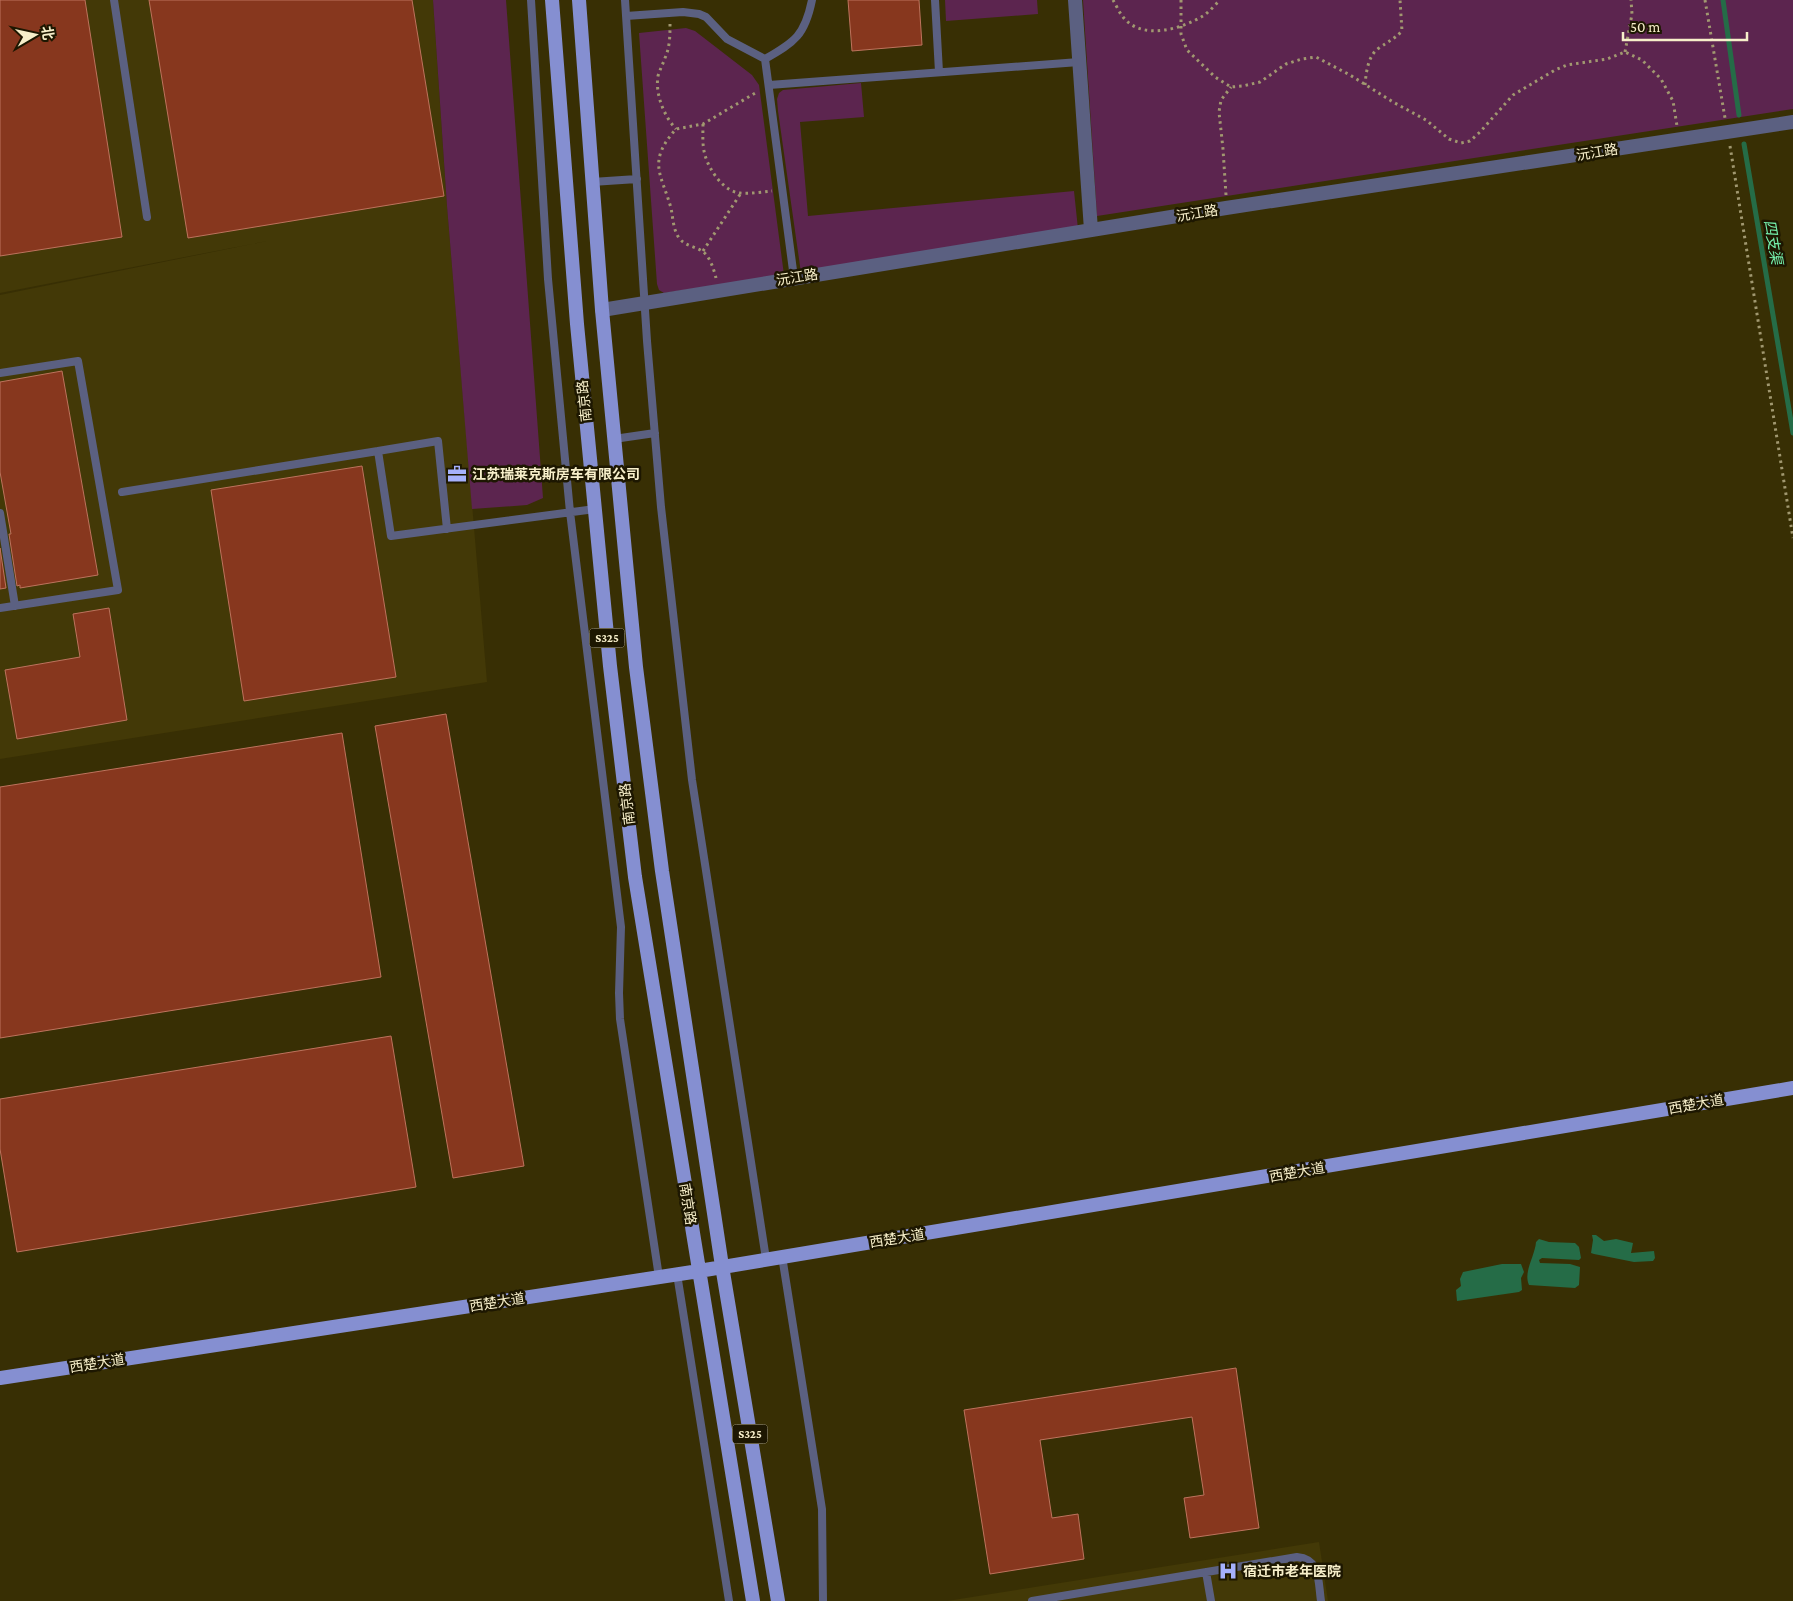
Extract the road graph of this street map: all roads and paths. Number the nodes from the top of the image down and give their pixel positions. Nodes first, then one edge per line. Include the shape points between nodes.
1 (114, 0) edge
2 (531, 0) edge
3 (552, 0) edge
4 (579, 0) edge
5 (625, 0) edge
6 (812, 0) edge
7 (935, 0) edge
8 (1075, 0) edge
9 (1113, 0) edge
10 (1181, 0) edge
11 (1220, 0) edge
12 (1400, 0) edge
13 (1631, 0) edge
14 (1705, 0) edge
15 (670, 13) junction
16 (626, 16) junction
17 (1181, 27) junction
18 (1625, 52) junction
19 (765, 59) junction
20 (1079, 62) junction
21 (939, 72) junction
22 (769, 85) junction
23 (1365, 85) junction
24 (1231, 87) junction
25 (1793, 122) edge
26 (703, 124) junction
27 (676, 129) junction
28 (1728, 132) junction
29 (1680, 139) junction
30 (637, 179) junction
31 (592, 182) junction
32 (782, 191) junction
33 (741, 193) junction
34 (1226, 208) junction
35 (147, 217) dead end
36 (1091, 230) junction
37 (703, 251) junction
38 (794, 278) junction
39 (719, 290) junction
40 (645, 303) junction
41 (602, 310) junction
42 (0, 373) edge
43 (655, 433) junction
44 (614, 439) junction
45 (378, 451) junction
46 (122, 492) dead end
47 (595, 509) junction
48 (570, 512) junction
49 (0, 513) edge
50 (447, 529) junction
51 (1793, 538) edge
52 (15, 606) junction
53 (0, 608) edge
54 (1793, 1088) edge
55 (782, 1256) junction
56 (766, 1259) junction
57 (722, 1266) junction
58 (699, 1271) junction
59 (677, 1274) junction
60 (659, 1276) junction
61 (0, 1378) edge
62 (1206, 1572) junction
63 (729, 1601) edge
64 (753, 1601) edge
65 (778, 1601) edge
66 (823, 1601) edge
67 (1032, 1601) edge
68 (1211, 1601) edge
69 (1321, 1601) edge

1 - 35 lane
2 - 48 lane via 548,279
3 - 47 main road, 南京路 / S325
4 - 31 main road, 南京路 / S325
5 - 16 lane
6 - 19 lane via 802,31 793,42
7 - 21 lane
8 - 20 street
9 - 17 path via 1123,18 1135,27 1150,31
10 - 17 path
11 - 17 path via 1204,15
12 - 23 path via 1402,31 1392,41 1377,48
13 - 18 path via 1632,14
14 - 28 path
15 - 16 lane
15 - 19 lane via 700,14 727,39
15 - 27 path via 668,47 657,82 661,104
16 - 30 lane
17 - 24 path via 1187,50 1215,77
18 - 23 path via 1555,70 1514,96 1470,141 1461,143 1449,139 1426,120
18 - 29 path via 1642,60 1661,79 1673,101
19 - 22 lane
20 - 21 lane
20 - 36 street
21 - 22 lane
22 - 26 path
22 - 32 lane
23 - 24 path via 1316,57 1286,64 1260,82
24 - 34 path via 1221,100 1219,112
25 - 28 street, 沅江路
26 - 27 path
26 - 33 path via 708,164 720,181 734,192
27 - 37 path via 660,153 660,178 678,236 683,242
28 - 29 street, 沅江路
28 - 51 path
29 - 34 street, 沅江路
30 - 31 lane
30 - 40 lane
31 - 41 main road, 南京路 / S325
32 - 33 path
32 - 38 lane
33 - 37 path
34 - 36 street, 沅江路
36 - 38 street, 沅江路
37 - 39 path
38 - 39 street, 沅江路
39 - 40 street, 沅江路
40 - 41 street, 沅江路
40 - 43 lane
41 - 44 main road, 南京路 / S325
42 - 52 lane via 78,361 118,590
43 - 44 lane
43 - 56 lane via 692,780
44 - 57 main road, 南京路 / S325 via 636,668 662,871
45 - 46 lane
45 - 50 lane via 391,536
45 - 50 lane via 438,441
47 - 48 lane
47 - 58 main road, 南京路 / S325 via 635,877
48 - 50 lane
48 - 60 lane via 622,927 620,1019
49 - 52 lane
52 - 53 lane
54 - 55 main road, 西楚大道
55 - 56 main road, 西楚大道
55 - 66 lane via 822,1509
56 - 57 main road, 西楚大道
57 - 58 main road, 西楚大道
57 - 65 main road, 南京路 / S325
58 - 59 main road, 西楚大道
58 - 64 main road, 南京路 / S325
59 - 60 main road, 西楚大道
59 - 63 lane
60 - 61 main road, 西楚大道
62 - 67 lane
62 - 68 lane
62 - 69 lane via 1306,1558 1315,1568

